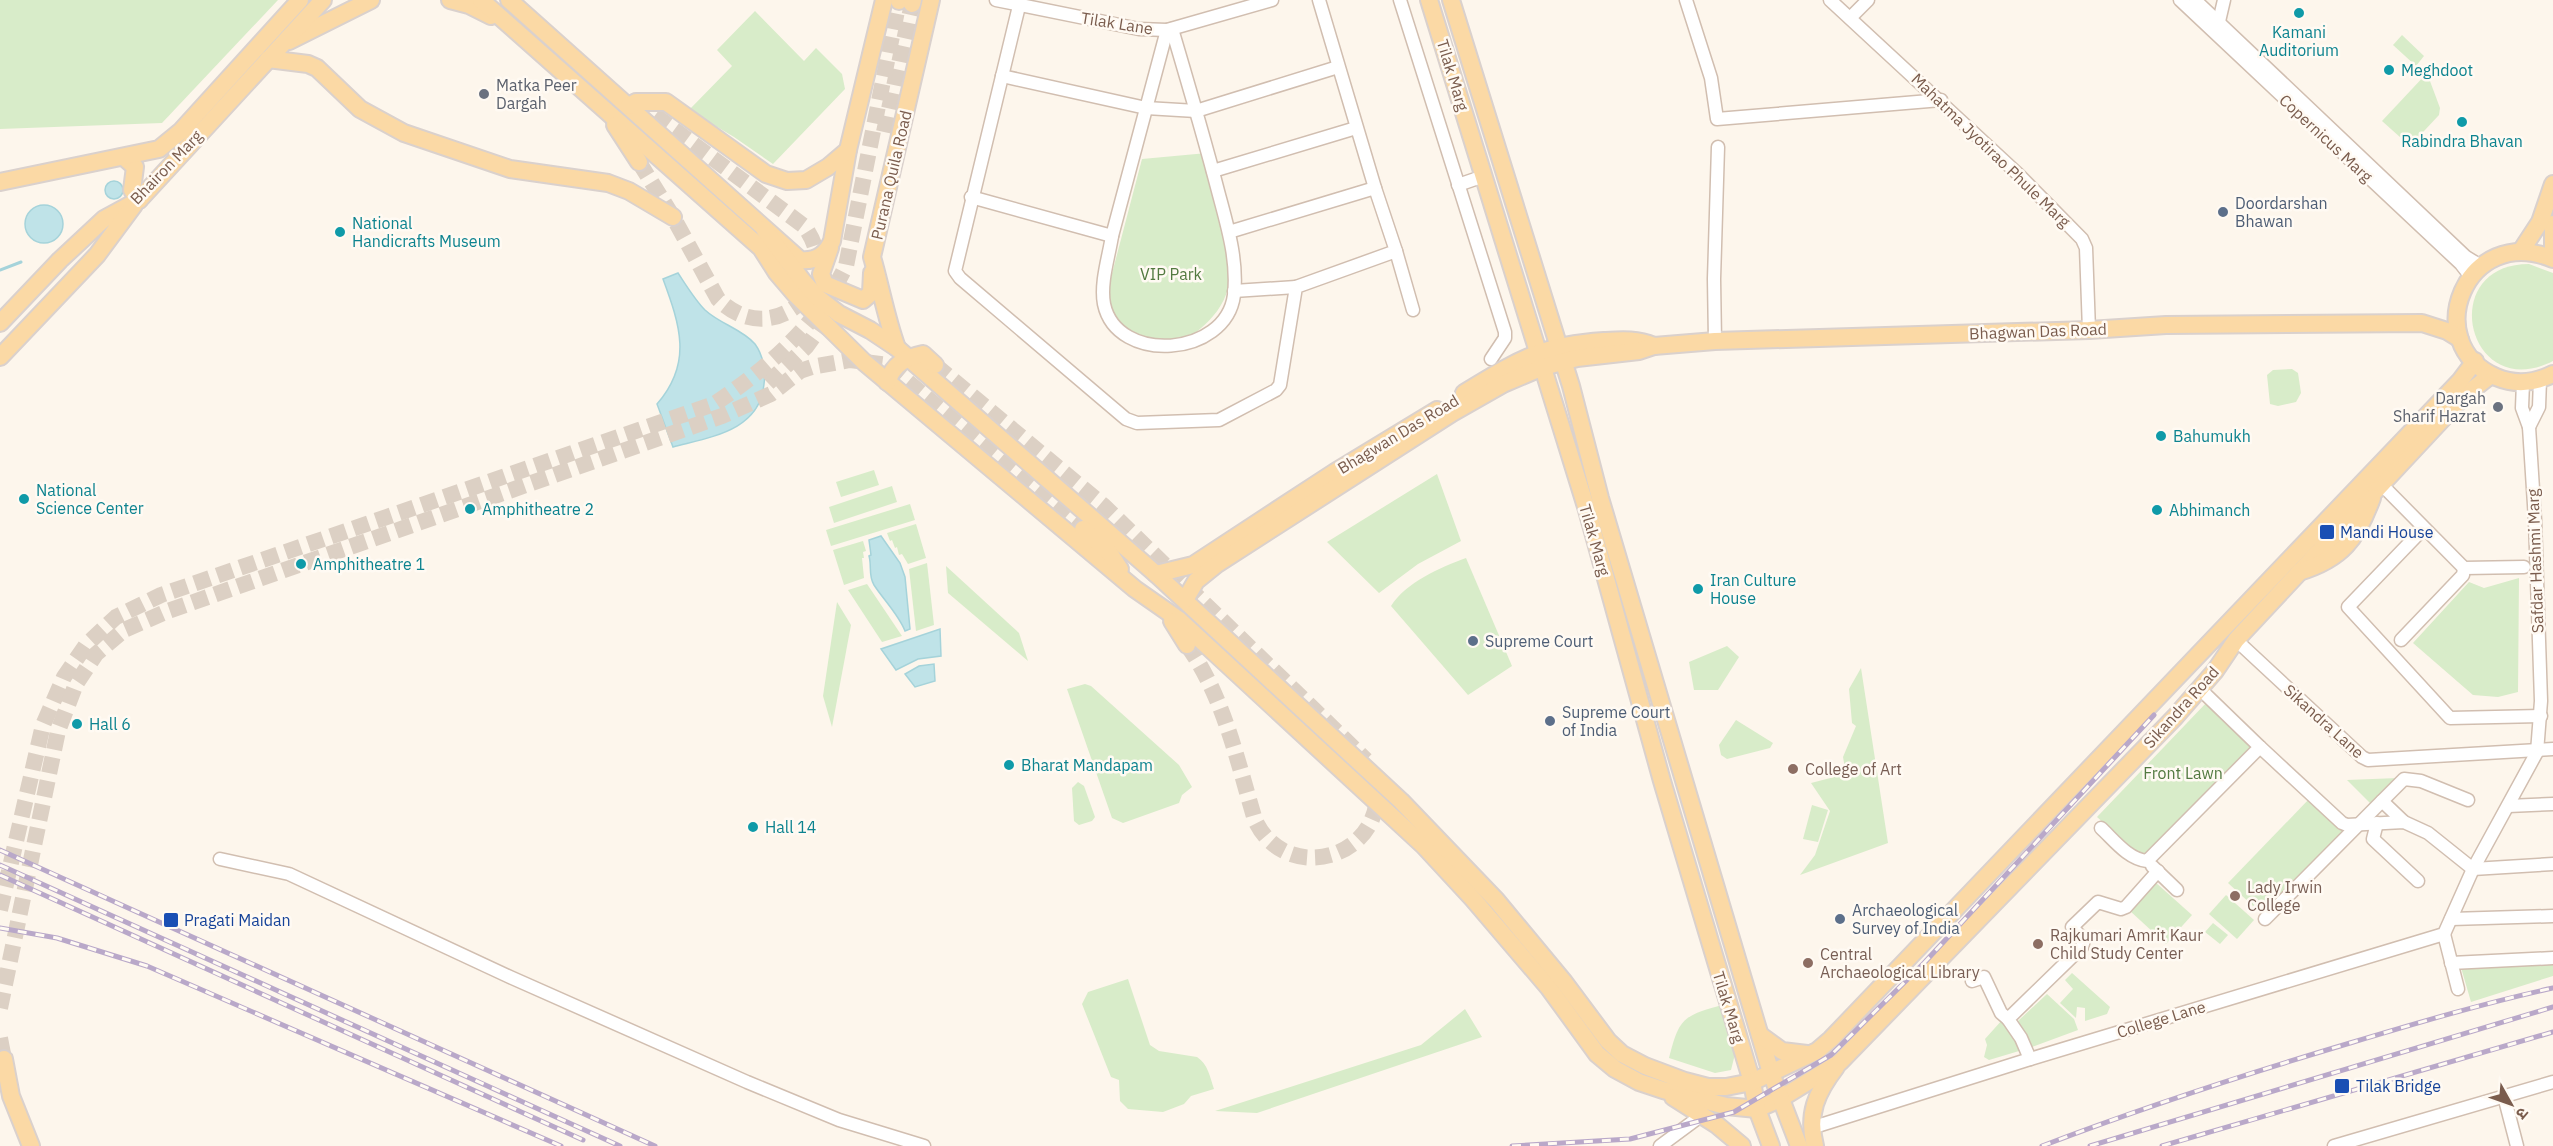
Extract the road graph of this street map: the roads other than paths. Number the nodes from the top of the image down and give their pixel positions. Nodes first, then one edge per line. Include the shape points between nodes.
1 (300, 0) edge
2 (323, 0) edge
3 (371, 0) edge
4 (450, 0) edge
5 (481, 0) edge
6 (509, 0) edge
7 (931, 0) edge
8 (996, 0) edge
9 (1272, 0) edge
10 (1319, 0) edge
11 (1400, 0) edge
12 (1430, 0) edge
13 (1451, 0) edge
14 (1686, 0) edge
15 (1830, 0) edge
16 (1868, 0) edge
17 (2180, 0) edge
18 (2195, 0) edge
19 (2224, 0) edge
20 (902, 1) edge
21 (1018, 6) junction
22 (1850, 18) junction
23 (504, 21) junction
24 (2218, 29) junction
25 (1169, 30) junction
26 (279, 46) junction
27 (268, 59) junction
28 (1338, 67) junction
29 (1002, 76) junction
30 (1941, 100) junction
31 (629, 106) junction
32 (603, 107) junction
33 (1146, 108) junction
34 (1196, 111) junction
35 (653, 114) tunnel mouth
36 (1356, 128) junction
37 (1718, 147) dead end
38 (159, 149) junction
39 (848, 150) junction
40 (124, 157) junction
41 (174, 160) junction
42 (639, 162) tunnel mouth
43 (1213, 171) junction
44 (1484, 176) junction
45 (0, 182) edge
46 (2553, 184) edge
47 (1458, 185) junction
48 (1375, 188) junction
49 (971, 197) junction
50 (137, 201) junction
51 (673, 217) dead end
52 (2553, 224) edge
53 (764, 229) junction
54 (1229, 232) junction
55 (1112, 236) junction
56 (832, 241) junction
57 (2553, 247) edge
58 (1396, 251) junction
59 (2521, 251) junction
60 (872, 257) junction
61 (2553, 259) edge
62 (2476, 272) junction
63 (1296, 287) junction
64 (1234, 291) junction
65 (46, 309) junction
66 (2457, 309) junction
67 (1413, 310) dead end
68 (4, 319) edge
69 (2422, 323) junction
70 (2090, 330) junction
71 (2460, 339) junction
72 (1715, 341) junction
73 (903, 353) junction
74 (1561, 354) junction
75 (0, 357) edge
76 (1491, 359) dead end
77 (1541, 359) junction
78 (2475, 362) junction
79 (935, 364) tunnel mouth
80 (2491, 375) junction
81 (2539, 379) edge
82 (887, 382) junction
83 (2377, 488) junction
84 (1083, 529) tunnel mouth
85 (2423, 529) junction
86 (1250, 535) junction
87 (2524, 567) dead end
88 (2464, 568) junction
89 (1156, 574) junction
90 (1135, 590) junction
91 (1185, 600) junction
92 (1159, 606) junction
93 (2236, 640) junction
94 (2401, 640) dead end
95 (1187, 645) tunnel mouth
96 (2200, 689) junction
97 (2541, 716) junction
98 (1667, 723) junction
99 (1648, 729) junction
100 (2260, 747) junction
101 (2553, 749) edge
102 (2537, 752) junction
103 (2468, 800) dead end
104 (2382, 801) junction
105 (2553, 804) edge
106 (2508, 806) junction
107 (2404, 822) junction
108 (2362, 823) junction
109 (2377, 823) junction
110 (2101, 828) dead end
111 (220, 859) dead end
112 (2147, 861) junction
113 (2553, 864) edge
114 (2473, 869) junction
115 (2158, 871) junction
116 (2418, 881) dead end
117 (2177, 890) dead end
118 (2553, 916) edge
119 (2265, 919) dead end
120 (2451, 919) junction
121 (2444, 934) junction
122 (2553, 958) edge
123 (2451, 963) junction
124 (1972, 981) dead end
125 (2458, 989) dead end
126 (2008, 1019) junction
127 (1842, 1028) junction
128 (1760, 1035) junction
129 (1857, 1044) junction
130 (1811, 1054) junction
131 (4, 1059) dead end
132 (2030, 1059) junction
133 (1840, 1062) junction
134 (1771, 1073) junction
135 (1642, 1074) junction
136 (1752, 1082) junction
137 (2553, 1082) edge
138 (1663, 1090) junction
139 (2504, 1096) junction
140 (1780, 1099) junction
141 (1752, 1108) junction
142 (1702, 1115) junction
143 (1811, 1128) junction
144 (31, 1146) edge
145 (924, 1146) edge
146 (1660, 1146) edge
147 (1742, 1146) edge
148 (1762, 1146) edge
149 (1771, 1146) edge
150 (1799, 1146) edge
151 (1815, 1146) edge
152 (2334, 1146) edge
153 (2517, 1146) edge

1 - 38 main road, Bhairon Marg
2 - 26 main road, Bhairon Marg
3 - 26 main road
4 - 23 main road
5 - 23 main road
6 - 31 main road
7 - 60 main road, Purana Quila Road
8 - 21 street, Tilak Lane
9 - 25 street, Tilak Lane
10 - 28 street
11 - 47 street
12 - 44 main road, Tilak Marg
13 - 74 main road, Tilak Marg
14 - 30 street via 1711,78 1718,119
15 - 22 street, Mahatma Jyotirao Phule Marg
16 - 22 street
17 - 24 street, Copernicus Marg
18 - 24 street, Copernicus Marg
19 - 24 street
20 - 39 main road
21 - 25 street, Tilak Lane via 1139,30
21 - 29 street
22 - 30 street, Mahatma Jyotirao Phule Marg
23 - 32 main road
24 - 62 street, Copernicus Marg via 2466,257
25 - 33 street
25 - 34 street
26 - 27 main road, Bhairon Marg
27 - 41 main road, Bhairon Marg
27 - 51 main road via 316,68 360,109 404,133 510,169 608,183
28 - 34 street
28 - 36 street
29 - 33 street
29 - 49 street
30 - 70 street, Mahatma Jyotirao Phule Marg via 2082,239 2086,248
31 - 35 main road
31 - 39 main road via 636,102 666,102 766,174 787,181 806,180
31 - 53 main road
32 - 42 main road
32 - 82 main road via 761,248 795,294
33 - 34 street
33 - 55 street
34 - 43 street
36 - 43 street
36 - 48 street
37 - 72 street
38 - 40 main road, Bhairon Marg
38 - 41 main road via 156,155 160,162
39 - 56 main road
40 - 45 main road, Bhairon Marg
40 - 50 main road via 135,167 132,190
41 - 50 main road, Bhairon Marg
43 - 54 street
44 - 47 street
44 - 77 main road, Tilak Marg
46 - 59 main road via 2540,222
47 - 76 street via 1505,332
48 - 54 street
48 - 58 street
49 - 55 street
49 - 63 street via 955,268 957,274 1126,419 1137,423 1219,420 1276,390
50 - 65 main road via 97,255
50 - 68 main road, Bhairon Marg via 104,219
52 - 57 main road
53 - 56 main road via 800,260 817,258
53 - 73 main road via 817,297
54 - 64 street
55 - 64 street via 1104,302 1117,327 1142,341 1168,347 1202,338 1228,312
56 - 60 main road via 821,279 860,301 871,292
58 - 63 street
58 - 67 street
59 - 61 main road
59 - 62 main road via 2500,255
60 - 73 main road, Purana Quila Road via 885,316
62 - 66 main road via 2461,294
63 - 64 street
65 - 68 main road via 23,310
65 - 75 main road
66 - 69 main road, Bhagwan Das Road
66 - 71 main road
69 - 70 main road, Bhagwan Das Road via 2166,325
69 - 71 main road, Bhagwan Das Road
70 - 72 main road, Bhagwan Das Road
71 - 78 main road
72 - 74 main road, Bhagwan Das Road via 1654,346 1639,340
73 - 79 main road via 923,354
73 - 82 main road
73 - 89 main road
74 - 77 main road, Bhagwan Das Road
74 - 98 main road, Tilak Marg
77 - 86 main road, Bhagwan Das Road
77 - 99 main road, Tilak Marg
78 - 80 main road
78 - 127 main road, Sikandra Road
80 - 81 main road via 2507,380
80 - 83 main road, Sikandra Road via 2469,391
81 - 97 street, Safdar Hashmi Marg via 2539,407 2529,427
82 - 90 main road
83 - 85 street
83 - 93 main road, Sikandra Road
84 - 90 main road via 1109,552
85 - 88 street
85 - 97 street via 2348,607 2450,718
86 - 89 main road, Bhagwan Das Road via 1193,565
86 - 91 main road, Bhagwan Das Road via 1200,576
87 - 88 street
88 - 94 street via 2463,575
89 - 91 main road
90 - 92 main road
91 - 135 main road via 1429,828 1496,900 1608,1041
92 - 95 main road
92 - 135 main road via 1178,619 1424,846 1534,970 1597,1053 1615,1070
93 - 96 main road, Sikandra Road
93 - 102 street, Sikandra Lane via 2368,760
96 - 100 street
96 - 129 main road, Sikandra Road
97 - 102 street, Safdar Hashmi Marg
98 - 99 main road
98 - 128 main road, Tilak Marg
99 - 136 main road, Tilak Marg
100 - 108 street via 2342,823
100 - 112 street via 2169,845
101 - 102 street, Sikandra Lane
102 - 106 street, Safdar Hashmi Marg
103 - 104 street via 2449,796 2421,781 2404,779
104 - 107 street
104 - 108 street
105 - 106 street
106 - 114 street, Safdar Hashmi Marg
107 - 109 street
107 - 114 street via 2428,833
108 - 109 street
108 - 119 street
109 - 116 street via 2373,839
110 - 112 street via 2131,855
111 - 145 street via 289,873 747,1082 839,1120
112 - 115 street
113 - 114 street
114 - 120 street
115 - 117 street
115 - 126 street via 2126,907 2098,902 2092,906 2072,927 2084,940 2082,947
118 - 120 street
120 - 121 street
121 - 123 street
121 - 132 street, College Lane
122 - 123 street
123 - 125 street
124 - 126 street via 1984,976
126 - 132 street
127 - 129 main road via 1841,1043 1848,1047
127 - 130 main road, Sikandra Road
128 - 130 main road via 1782,1051
128 - 134 main road, Tilak Marg
129 - 133 main road, Sikandra Road
130 - 134 main road, Sikandra Road
131 - 144 main road via 11,1096
132 - 143 street, College Lane
133 - 140 main road, Sikandra Road
133 - 143 main road via 1818,1097
134 - 136 main road, Sikandra Road
134 - 140 main road, Tilak Marg
135 - 136 main road, Sikandra Road via 1708,1087
135 - 138 main road
136 - 141 main road, Tilak Marg
137 - 139 street
138 - 141 main road via 1726,1106
138 - 142 main road
139 - 152 street
139 - 153 street
140 - 141 main road, Sikandra Road
140 - 150 main road, Tilak Marg
141 - 148 main road
141 - 149 main road
142 - 146 street
142 - 147 main road
143 - 151 main road

